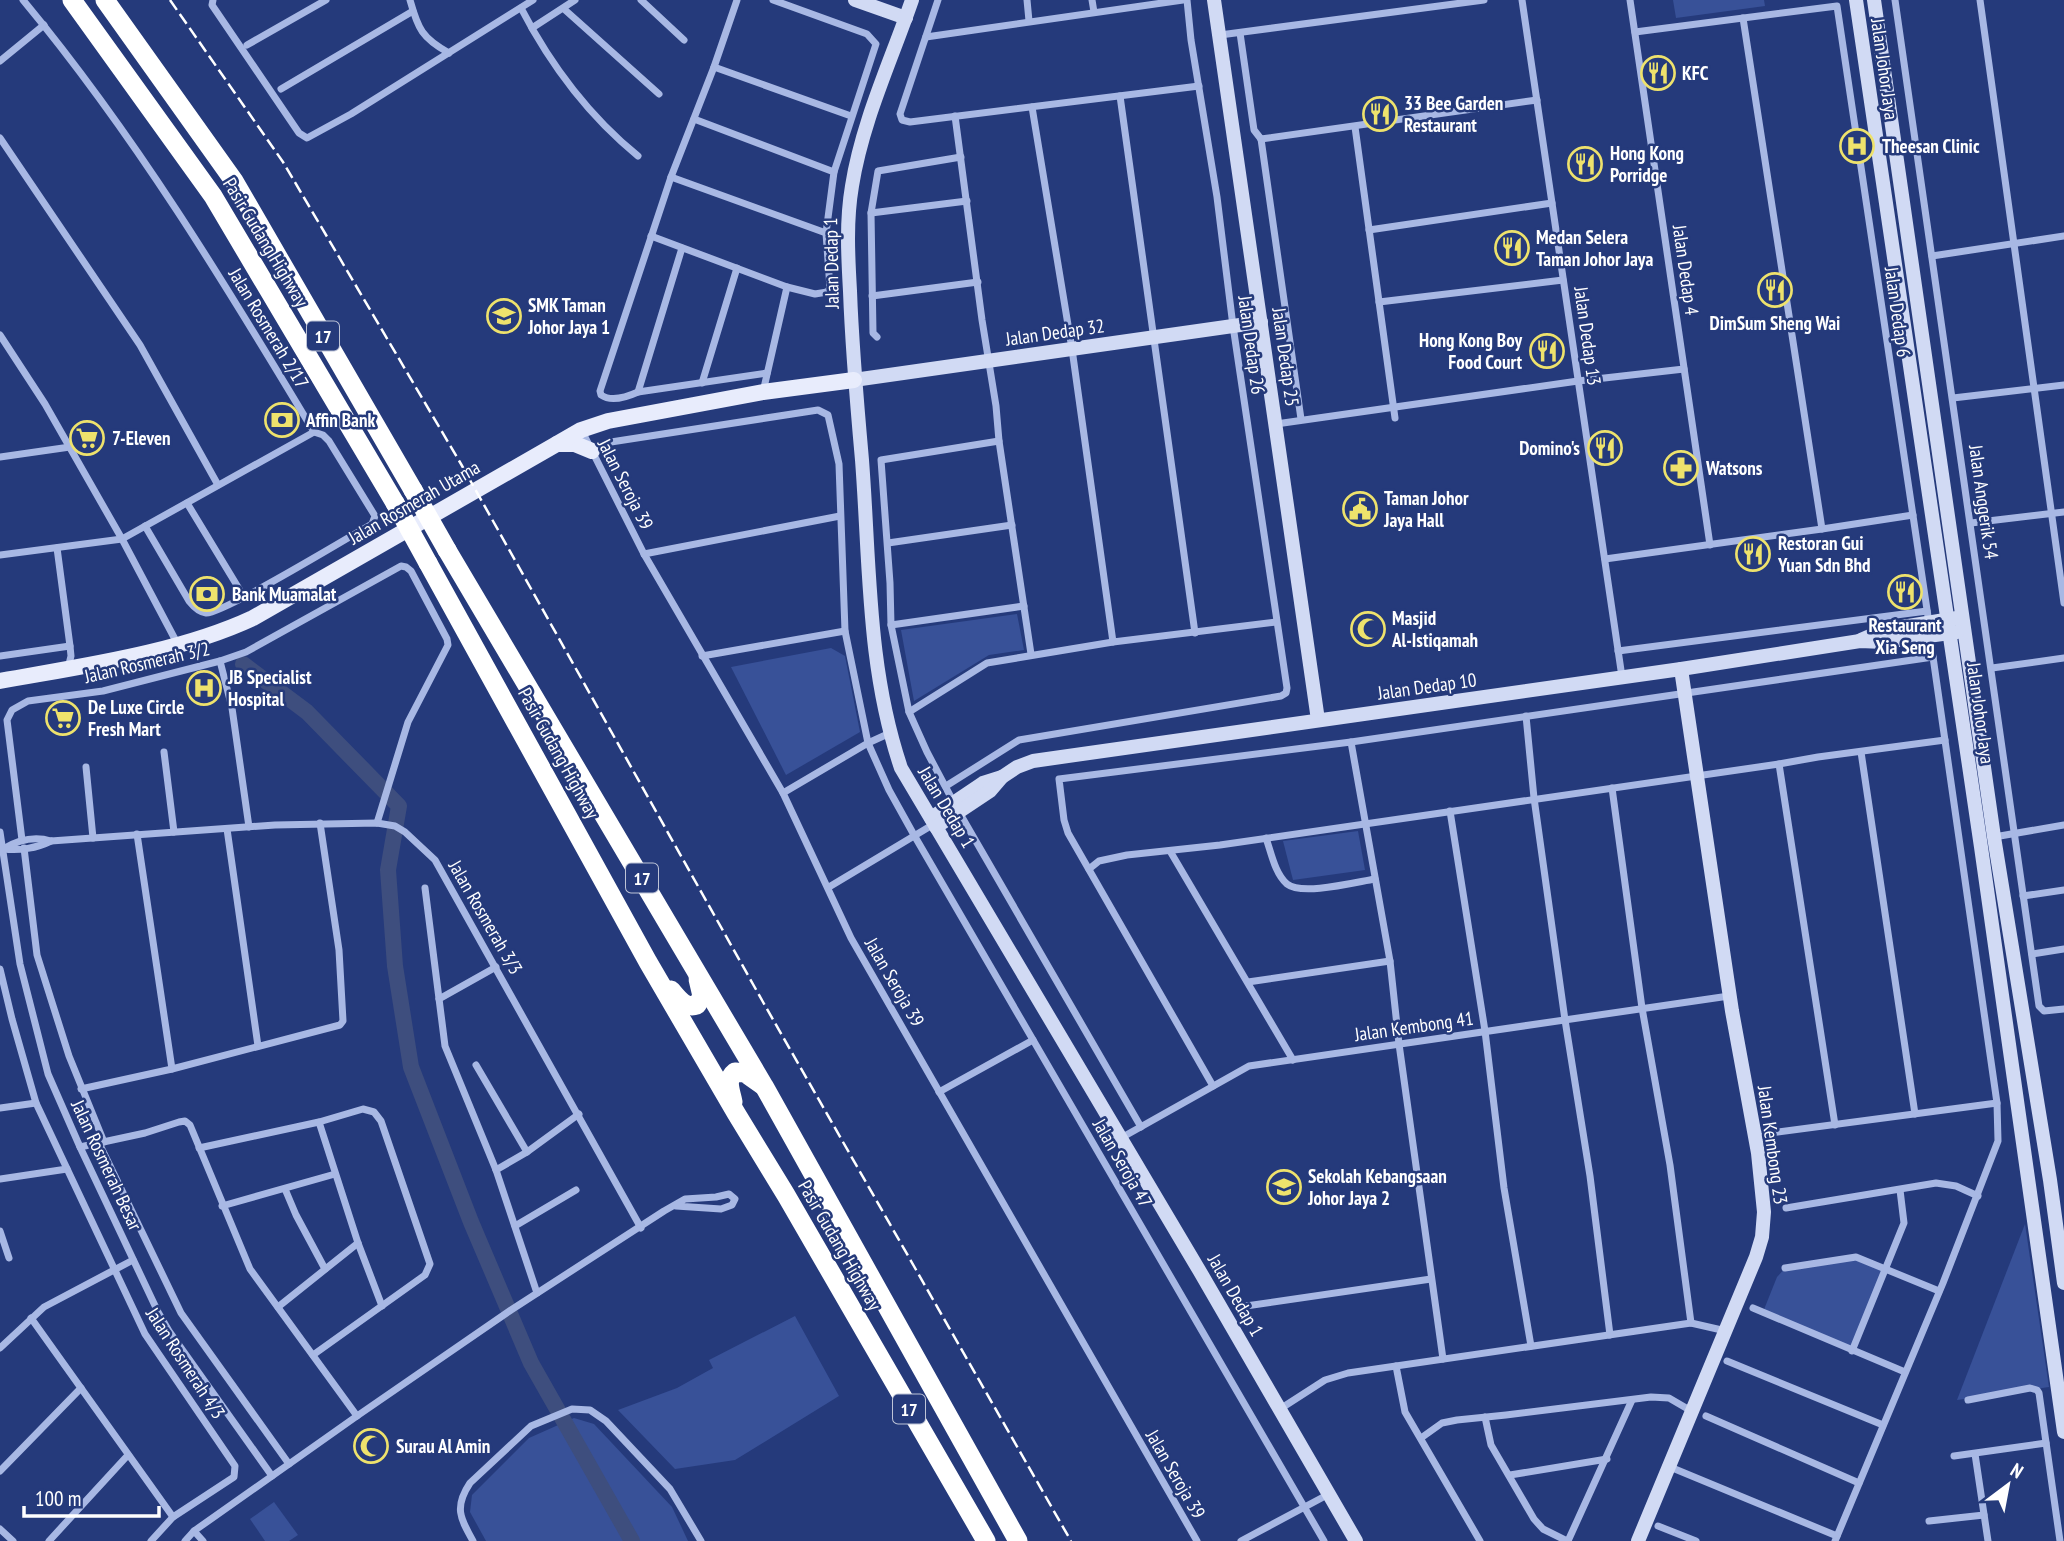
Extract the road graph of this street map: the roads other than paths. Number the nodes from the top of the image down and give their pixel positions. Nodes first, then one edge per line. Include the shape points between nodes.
1 (23, 0) edge
2 (72, 0) edge
3 (105, 0) edge
4 (213, 0) edge
5 (326, 0) edge
6 (410, 0) edge
7 (533, 0) edge
8 (575, 0) edge
9 (641, 0) edge
10 (737, 0) edge
11 (773, 0) edge
12 (855, 0) edge
13 (912, 0) edge
14 (938, 0) edge
15 (1027, 0) edge
16 (1092, 0) edge
17 (1185, 0) edge
18 (1214, 0) edge
19 (1415, 0) edge
20 (1484, 0) edge
21 (1522, 0) edge
22 (1630, 0) edge
23 (1856, 0) edge
24 (1874, 0) edge
25 (1895, 0) edge
26 (1980, 0) edge
27 (522, 8) junction
28 (564, 9) junction
29 (1417, 10) junction
30 (413, 11) junction
31 (1094, 12) junction
32 (906, 18) junction
33 (1743, 18) junction
34 (1030, 21) junction
35 (44, 25) junction
36 (532, 28) junction
37 (1635, 32) junction
38 (1240, 33) junction
39 (1219, 35) junction
40 (926, 37) junction
41 (684, 40) dead end
42 (247, 45) dead end
43 (449, 53) junction
44 (0, 61) edge
45 (714, 68) junction
46 (1199, 86) junction
47 (281, 89) dead end
48 (659, 94) dead end
49 (1120, 96) junction
50 (1537, 100) junction
51 (1032, 107) junction
52 (851, 116) junction
53 (955, 116) junction
54 (694, 119) junction
55 (1355, 127) junction
56 (0, 138) edge
57 (1261, 139) junction
58 (638, 156) dead end
59 (961, 157) junction
60 (834, 172) junction
61 (671, 177) junction
62 (967, 201) junction
63 (1552, 202) junction
64 (872, 213) junction
65 (1369, 230) junction
66 (826, 233) junction
67 (651, 236) junction
68 (2064, 236) edge
69 (2014, 243) junction
70 (682, 248) junction
71 (1932, 256) junction
72 (737, 268) junction
73 (1563, 280) junction
74 (978, 282) junction
75 (787, 287) junction
76 (872, 296) junction
77 (1379, 302) junction
78 (1261, 322) junction
79 (1234, 326) junction
80 (0, 335) edge
81 (877, 337) dead end
82 (1153, 338) junction
83 (1072, 349) junction
84 (989, 360) junction
85 (1684, 369) junction
86 (767, 373) junction
87 (854, 380) junction
88 (1578, 381) junction
89 (702, 383) junction
90 (2064, 385) edge
91 (2034, 388) junction
92 (638, 392) junction
93 (763, 392) junction
94 (1953, 398) junction
95 (1394, 407) junction
96 (1395, 418) dead end
97 (1301, 419) junction
98 (1276, 424) junction
99 (581, 430) junction
100 (314, 432) junction
101 (999, 441) junction
102 (555, 445) junction
103 (70, 447) junction
104 (592, 451) junction
105 (0, 457) edge
106 (218, 485) junction
107 (187, 503) junction
108 (2064, 512) edge
109 (2051, 514) junction
110 (1913, 515) junction
111 (840, 516) junction
112 (1971, 523) junction
113 (1012, 525) junction
114 (145, 526) junction
115 (1822, 529) junction
116 (122, 539) junction
117 (888, 543) junction
118 (1710, 545) junction
119 (57, 548) junction
120 (644, 554) junction
121 (0, 555) edge
122 (1605, 559) junction
123 (244, 597) junction
124 (2064, 603) edge
125 (1024, 606) junction
126 (1276, 621) junction
127 (1929, 623) junction
128 (891, 625) junction
129 (1956, 625) junction
130 (845, 631) junction
131 (1195, 633) junction
132 (1113, 642) junction
133 (178, 644) junction
134 (70, 646) junction
135 (1618, 652) junction
136 (1031, 654) junction
137 (0, 656) edge
138 (702, 656) junction
139 (1933, 657) junction
140 (2064, 658) edge
141 (220, 661) junction
142 (1992, 668) junction
143 (1681, 669) junction
144 (67, 670) junction
145 (1622, 677) junction
146 (8, 680) edge
147 (1685, 693) junction
148 (0, 694) edge
149 (909, 712) junction
150 (1526, 716) junction
151 (1318, 720) junction
152 (890, 733) junction
153 (1945, 740) junction
154 (1350, 742) junction
155 (868, 743) junction
156 (164, 752) dead end
157 (1861, 752) junction
158 (1779, 764) junction
159 (86, 767) dead end
160 (1696, 776) junction
161 (946, 786) junction
162 (1612, 788) junction
163 (783, 793) junction
164 (1534, 799) junction
165 (956, 808) junction
166 (1450, 811) junction
167 (320, 823) junction
168 (377, 823) junction
169 (934, 823) junction
170 (1365, 823) junction
171 (2064, 825) edge
172 (249, 827) junction
173 (226, 829) junction
174 (0, 832) edge
175 (174, 832) junction
176 (2015, 833) junction
177 (137, 834) junction
178 (914, 835) junction
179 (1994, 837) junction
180 (93, 838) junction
181 (1266, 838) junction
182 (23, 844) junction
183 (1, 849) edge
184 (1170, 851) junction
185 (1089, 869) junction
186 (1375, 879) junction
187 (828, 887) junction
188 (425, 888) dead end
189 (2064, 890) edge
190 (2023, 896) junction
191 (2064, 950) edge
192 (2032, 954) junction
193 (1390, 961) junction
194 (648, 962) junction
195 (496, 967) junction
196 (696, 968) junction
197 (0, 969) edge
198 (1248, 982) junction
199 (1730, 995) junction
200 (439, 999) junction
201 (1642, 1008) junction
202 (2064, 1009) edge
203 (12, 1019) junction
204 (1565, 1020) junction
205 (0, 1021) edge
206 (1485, 1031) junction
207 (1033, 1040) junction
208 (1399, 1044) junction
209 (258, 1046) junction
210 (1293, 1060) junction
211 (476, 1065) dead end
212 (172, 1069) junction
213 (764, 1086) junction
214 (1213, 1086) junction
215 (81, 1089) junction
216 (939, 1092) junction
217 (37, 1103) junction
218 (1997, 1103) junction
219 (0, 1108) edge
220 (736, 1113) junction
221 (579, 1114) junction
222 (1915, 1114) junction
223 (319, 1122) junction
224 (1835, 1125) junction
225 (1142, 1127) junction
226 (1755, 1135) junction
227 (1120, 1138) junction
228 (101, 1142) junction
229 (80, 1147) junction
230 (199, 1148) junction
231 (527, 1152) junction
232 (67, 1168) junction
233 (496, 1170) junction
234 (335, 1174) junction
235 (0, 1179) edge
236 (285, 1188) junction
237 (576, 1190) dead end
238 (1900, 1190) junction
239 (1978, 1195) junction
240 (2059, 1203) edge
241 (2031, 1205) junction
242 (222, 1206) junction
243 (676, 1206) junction
244 (1786, 1208) dead end
245 (515, 1226) junction
246 (641, 1227) junction
247 (0, 1231) edge
248 (358, 1243) junction
249 (9, 1258) dead end
250 (134, 1260) junction
251 (1785, 1268) dead end
252 (1887, 1268) junction
253 (114, 1269) junction
254 (325, 1269) junction
255 (1431, 1279) junction
256 (2064, 1283) edge
257 (1939, 1291) junction
258 (537, 1293) junction
259 (382, 1306) junction
260 (278, 1307) junction
261 (1239, 1307) dead end
262 (1753, 1308) dead end
263 (31, 1318) junction
264 (1691, 1323) junction
265 (1726, 1331) junction
266 (1610, 1335) junction
267 (1531, 1346) junction
268 (0, 1348) edge
269 (1853, 1351) junction
270 (313, 1355) junction
271 (1443, 1359) junction
272 (1727, 1361) dead end
273 (1396, 1366) junction
274 (1905, 1373) junction
275 (81, 1388) junction
276 (1632, 1400) junction
277 (1968, 1400) dead end
278 (1279, 1409) junction
279 (1699, 1414) junction
280 (357, 1416) junction
281 (1485, 1417) junction
282 (1883, 1425) junction
283 (2064, 1432) edge
284 (1421, 1438) junction
285 (2046, 1443) junction
286 (1975, 1454) junction
287 (128, 1455) junction
288 (1954, 1456) dead end
289 (1606, 1459) junction
290 (289, 1464) junction
291 (1670, 1467) junction
292 (0, 1471) edge
293 (1510, 1475) junction
294 (272, 1476) junction
295 (1859, 1483) junction
296 (1329, 1494) junction
297 (1304, 1507) junction
298 (1984, 1515) junction
299 (173, 1517) junction
300 (1929, 1521) dead end
301 (1658, 1526) dead end
302 (0, 1529) edge
303 (194, 1531) junction
304 (1836, 1539) edge
305 (13, 1541) edge
306 (49, 1541) edge
307 (151, 1541) edge
308 (185, 1541) edge
309 (204, 1541) edge
310 (473, 1541) edge
311 (701, 1541) edge
312 (986, 1541) edge
313 (1018, 1541) edge
314 (1197, 1541) edge
315 (1241, 1541) edge
316 (1324, 1541) edge
317 (1356, 1541) edge
318 (1480, 1541) edge
319 (1567, 1541) edge
320 (1638, 1541) edge
321 (1696, 1541) edge
322 (1988, 1541) edge
323 (2060, 1541) edge

1 - 35 street, Jalan Rosmerah 2/17
2 - 194 highway, Pasir Gudang Highway / 17, bridge via 213,196 395,503
3 - 196 highway, Pasir Gudang Highway / 17, bridge via 234,181
4 - 43 street via 212,5 299,133 307,138
5 - 42 street
6 - 30 street
7 - 27 street
8 - 28 street
9 - 41 street
10 - 45 street
11 - 52 street via 867,34 876,44
12 - 32 main road
13 - 32 main road, Jalan Dedap 1
14 - 40 street
15 - 34 street
16 - 31 street
17 - 31 street
17 - 46 street, Jalan Dedap 26
18 - 39 main road, Jalan Dedap 25
19 - 29 street
20 - 29 street
21 - 50 street, Jalan Dedap 13
22 - 37 street, Jalan Dedap 4
23 - 129 main road, Jalan Johor Jaya
24 - 129 main road, Jalan Johor Jaya
25 - 71 street, Jalan Anggerik 54
26 - 69 street
27 - 36 street
27 - 43 street
28 - 36 street
28 - 48 street
29 - 38 street
30 - 43 street via 424,36
30 - 47 street
31 - 34 street
32 - 87 main road, Jalan Dedap 1 via 858,150 851,189 847,237
33 - 37 street
33 - 110 street, Jalan Dedap 6 via 1837,6
33 - 115 street
34 - 40 street
35 - 44 street
35 - 100 street, Jalan Rosmerah 2/17 via 144,159
36 - 58 street via 583,103
37 - 85 street, Jalan Dedap 4
38 - 39 street
38 - 57 street via 1254,130
39 - 78 main road, Jalan Dedap 25
40 - 53 street via 900,114 902,120
45 - 52 street
45 - 54 street
46 - 49 street
46 - 79 street, Jalan Dedap 26
49 - 51 street
49 - 82 street
50 - 55 street
50 - 63 street, Jalan Dedap 13
51 - 53 street
51 - 83 street
52 - 60 street
53 - 59 street
54 - 60 street
54 - 61 street
55 - 57 street
55 - 65 street
56 - 106 street via 139,345
57 - 97 street
59 - 62 street
59 - 64 street via 878,171
60 - 66 street
61 - 66 street
61 - 67 street
62 - 64 street
62 - 74 street
63 - 65 street
63 - 73 street, Jalan Dedap 13
64 - 76 street
65 - 77 street
66 - 75 street via 830,288 815,294
67 - 70 street
67 - 92 street via 600,391 606,398
68 - 69 street
69 - 71 street
69 - 91 street
70 - 72 street
70 - 92 street
71 - 94 street, Jalan Anggerik 54
72 - 75 street
72 - 89 street
73 - 77 street
73 - 88 street, Jalan Dedap 13
74 - 76 street
74 - 84 street
75 - 86 street
76 - 81 street
77 - 95 street
78 - 79 main road, Jalan Dedap 32
78 - 98 main road, Jalan Dedap 25
79 - 82 main road, Jalan Dedap 32
79 - 126 street, Jalan Dedap 26
80 - 103 street
82 - 83 main road, Jalan Dedap 32
82 - 131 street
83 - 84 main road, Jalan Dedap 32
83 - 132 street
84 - 87 main road, Jalan Dedap 32
84 - 101 street
85 - 88 street
85 - 118 street, Jalan Dedap 4
86 - 89 street
86 - 93 street
87 - 93 main road, Jalan Rosmerah Utama
87 - 152 main road, Jalan Dedap 1 via 874,650
88 - 95 street
88 - 122 street, Jalan Dedap 13
89 - 92 street
90 - 91 street
91 - 94 street
91 - 109 street
93 - 99 main road, Jalan Rosmerah Utama
94 - 112 street, Jalan Anggerik 54
95 - 96 street
95 - 97 street
97 - 98 street
98 - 151 main road, Jalan Dedap 25
99 - 102 main road, Jalan Rosmerah Utama
99 - 104 street, Jalan Seroja 39
100 - 106 street
100 - 123 street, Jalan Rosmerah 2/17 via 329,441 374,513 372,524
101 - 113 street
101 - 117 street via 881,460
102 - 104 main road via 575,444
102 - 133 main road, Jalan Rosmerah Utama via 253,618
103 - 105 street
103 - 116 street
104 - 111 street, Jalan Seroja 47 via 611,442 818,410 828,415 839,464
104 - 120 street, Jalan Seroja 39
106 - 107 street
107 - 114 street
107 - 123 street
108 - 109 street
109 - 112 street
109 - 124 street
110 - 115 street
110 - 127 street, Jalan Dedap 6
111 - 120 street
111 - 130 street, Jalan Seroja 47
112 - 142 street, Jalan Anggerik 54
113 - 117 street
113 - 125 street
114 - 116 street
114 - 123 street, Jalan Rosmerah 2/17 via 196,609 212,612
115 - 118 street
116 - 119 street
116 - 133 street
117 - 128 street
118 - 122 street
119 - 121 street
119 - 134 street
120 - 138 street, Jalan Seroja 39
122 - 135 street, Jalan Dedap 13
125 - 128 street
125 - 136 street
126 - 131 street
126 - 161 street, Jalan Dedap 26 via 1287,688 1282,696 1019,740
127 - 129 main road, Jalan Dedap 10
127 - 135 street
127 - 139 street, Jalan Dedap 6
127 - 143 main road, Jalan Dedap 10 via 1884,630 1860,641
128 - 149 street
129 - 179 main road, Jalan Johor Jaya
129 - 241 main road, Jalan Johor Jaya
130 - 138 street
130 - 155 street, Jalan Seroja 47
131 - 132 street
132 - 136 street
133 - 144 main road, Jalan Rosmerah Utama
134 - 137 street
134 - 144 street
135 - 145 street, Jalan Dedap 13
136 - 149 street via 987,663
138 - 163 street, Jalan Seroja 39
139 - 147 street
139 - 153 street, Jalan Dedap 6
140 - 142 street
141 - 168 street, Jalan Rosmerah 3/2 via 246,652 401,566 411,571 448,645 408,722
141 - 172 street via 232,709
141 - 182 street, Jalan Rosmerah 3/2 via 103,691 28,701 12,709 6,720
142 - 176 street, Jalan Anggerik 54
143 - 145 main road, Jalan Dedap 10
143 - 147 main road, Jalan Kembong 23
144 - 146 main road, Jalan Rosmerah Utama
145 - 151 main road, Jalan Dedap 10
146 - 148 main road
147 - 150 street
147 - 160 main road, Jalan Kembong 23
149 - 161 street
150 - 154 street
150 - 164 street
151 - 165 main road, Jalan Dedap 10 via 1034,761 984,783
152 - 155 street
152 - 169 main road, Jalan Dedap 1 via 901,768
153 - 157 street
153 - 218 street, Jalan Dedap 6
154 - 170 street
154 - 185 street via 1059,779 1068,833
155 - 163 street
155 - 178 street, Jalan Seroja 47
156 - 175 street
157 - 158 street
157 - 222 street
158 - 160 street
158 - 224 street
159 - 180 street
160 - 162 street
160 - 199 main road, Jalan Kembong 23
161 - 165 street
162 - 164 street
162 - 201 street
163 - 187 street, Jalan Seroja 39
164 - 166 street
164 - 204 street
165 - 169 main road, Jalan Dedap 10
165 - 225 street
166 - 170 street
166 - 206 street
167 - 168 street, Jalan Rosmerah 3/3
167 - 172 street, Jalan Rosmerah 3/3
167 - 209 street via 339,950 343,1021
168 - 195 street, Jalan Rosmerah 3/3 via 405,832 435,860
169 - 178 street
169 - 227 main road, Jalan Dedap 1
170 - 181 street
170 - 186 street
171 - 176 street
172 - 173 street, Jalan Rosmerah 3/3
173 - 175 street, Jalan Rosmerah 3/3
173 - 209 street
174 - 183 street, Jalan Rosmerah Besar
175 - 177 street, Jalan Rosmerah 3/3
176 - 179 street
176 - 190 street, Jalan Anggerik 54
177 - 180 street, Jalan Rosmerah 3/3
177 - 212 street
178 - 187 street
178 - 207 street, Jalan Seroja 47
179 - 240 main road, Jalan Johor Jaya
180 - 182 street, Jalan Rosmerah 3/3 via 41,838
181 - 184 street
181 - 186 street via 1279,874 1293,887
182 - 183 street, Jalan Rosmerah 3/3
182 - 215 street, Jalan Rosmerah 3/2 via 37,956
183 - 229 street, Jalan Rosmerah Besar via 20,964 48,1074
184 - 185 street via 1099,861
184 - 198 street
185 - 214 street
186 - 193 street
187 - 216 street, Jalan Seroja 39
188 - 200 street
189 - 190 street
190 - 192 street, Jalan Anggerik 54
191 - 192 street
192 - 202 street, Jalan Anggerik 54 via 2040,1008
193 - 198 street
193 - 208 street
194 - 196 highway via 679,1000 692,1007 702,996
194 - 220 highway, Pasir Gudang Highway / 17
195 - 200 street
195 - 221 street, Jalan Rosmerah 3/3
196 - 213 highway, Pasir Gudang Highway / 17
197 - 203 street, Jalan Rosmerah 4/3
198 - 210 street
199 - 201 street, Jalan Kembong 41
199 - 226 main road, Jalan Kembong 23
200 - 233 street via 445,1046
201 - 204 street, Jalan Kembong 41
201 - 264 street via 1670,1165
203 - 205 street
203 - 217 street, Jalan Rosmerah 4/3
204 - 206 street, Jalan Kembong 41
204 - 266 street
206 - 208 street, Jalan Kembong 41
206 - 267 street via 1504,1188
207 - 216 street
207 - 297 street, Jalan Seroja 47
208 - 210 street, Jalan Kembong 41
208 - 255 street
209 - 212 street
210 - 214 street, Jalan Kembong 41 via 1249,1066
211 - 231 street
212 - 215 street
213 - 220 highway via 745,1073 730,1076
213 - 313 highway, Pasir Gudang Highway / 17
214 - 225 street, Jalan Kembong 41
215 - 228 street, Jalan Rosmerah 3/2
216 - 314 street, Jalan Seroja 39
217 - 219 street
217 - 232 street, Jalan Rosmerah 4/3
218 - 222 street
218 - 239 street, Jalan Dedap 6 via 1998,1141
220 - 312 highway, Pasir Gudang Highway / 17
221 - 231 street
221 - 246 street, Jalan Rosmerah 3/3
222 - 224 street
223 - 230 street
223 - 234 street
223 - 259 street via 363,1109 378,1116 429,1259 425,1275
224 - 226 street
225 - 227 street, Jalan Kembong 41
226 - 265 main road, Jalan Kembong 23 via 1764,1212 1762,1237
227 - 278 main road, Jalan Dedap 1
228 - 229 street
228 - 230 street via 185,1121
228 - 290 street, Jalan Rosmerah 3/2 via 181,1312
229 - 250 street, Jalan Rosmerah Besar
230 - 242 street
231 - 233 street
232 - 235 street
232 - 253 street, Jalan Rosmerah 4/3
233 - 245 street
234 - 236 street
234 - 248 street
236 - 242 street
236 - 254 street
237 - 245 street
238 - 239 street via 1944,1183
238 - 244 street
238 - 252 street via 1904,1223
239 - 257 street, Jalan Dedap 6
240 - 241 main road
240 - 256 main road, Jalan Johor Jaya
241 - 283 main road, Jalan Johor Jaya
242 - 260 street via 250,1269
243 - 243 street via 696,1197 729,1194 735,1199 721,1209
243 - 246 street
245 - 258 street
246 - 258 street
247 - 249 street
248 - 254 street
248 - 259 street
250 - 253 street
250 - 294 street, Jalan Rosmerah Besar via 169,1331
251 - 252 street via 1856,1257
252 - 257 street
252 - 269 street
253 - 263 street
253 - 299 street, Jalan Rosmerah 4/3 via 145,1334 235,1466 234,1477
254 - 260 street
255 - 261 street
255 - 271 street
257 - 274 street, Jalan Dedap 6
258 - 280 street
259 - 270 street
260 - 270 street
262 - 269 street
263 - 268 street
263 - 275 street
264 - 265 street
264 - 266 street
265 - 279 main road, Jalan Kembong 23
266 - 267 street
267 - 271 street
269 - 274 street
270 - 280 street
271 - 273 street
272 - 282 street
273 - 278 street via 1325,1380
273 - 284 street via 1405,1412
274 - 282 street, Jalan Dedap 6
275 - 287 street
275 - 292 street
276 - 279 street via 1669,1398
276 - 281 street
276 - 289 street
277 - 285 street via 2036,1390
278 - 296 main road, Jalan Dedap 1
279 - 291 main road, Jalan Kembong 23
279 - 295 street
280 - 290 street
281 - 284 street via 1442,1423
281 - 293 street via 1491,1445
282 - 295 street, Jalan Dedap 6
284 - 318 street
285 - 286 street
285 - 323 street
286 - 288 street
286 - 298 street
287 - 299 street
287 - 306 street
289 - 293 street
289 - 319 street
290 - 294 street
291 - 304 street
291 - 320 main road, Jalan Kembong 23
293 - 319 street via 1538,1525
294 - 303 street
295 - 304 street, Jalan Dedap 6
296 - 297 street
296 - 317 main road, Jalan Dedap 1
297 - 315 street
297 - 316 street, Jalan Seroja 47
298 - 300 street
298 - 322 street
299 - 307 street
301 - 321 street
302 - 305 street
303 - 308 street
303 - 309 street
310 - 311 street via 460,1516 463,1493 470,1483 531,1426 572,1409 590,1410 606,1421 670,1489

